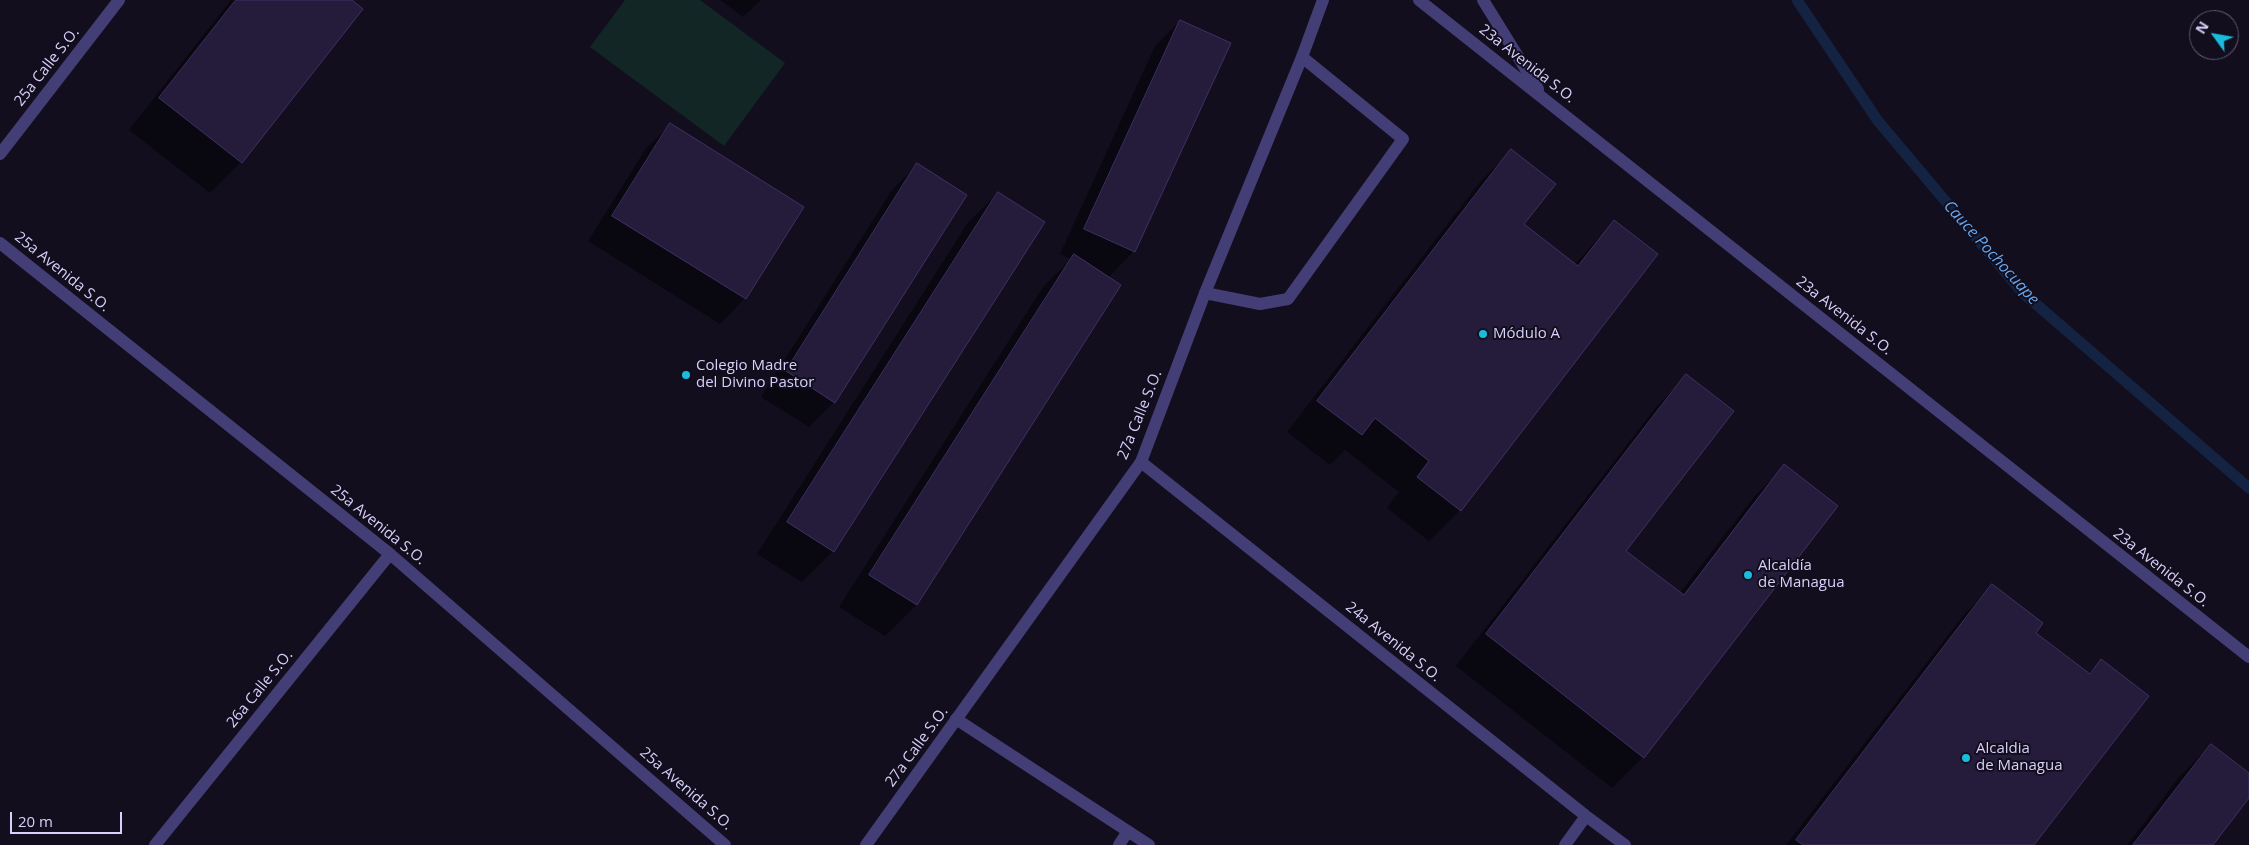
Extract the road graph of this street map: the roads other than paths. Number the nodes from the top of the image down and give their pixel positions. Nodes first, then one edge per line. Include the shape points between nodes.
1 (119, 0) edge
2 (1323, 0) edge
3 (1418, 0) edge
4 (1483, 0) edge
5 (1302, 57) junction
6 (1543, 98) junction
7 (0, 154) edge
8 (0, 243) edge
9 (1205, 292) junction
10 (1141, 462) junction
11 (390, 554) junction
12 (2249, 657) edge
13 (956, 719) junction
14 (1586, 816) junction
15 (1128, 831) junction
16 (155, 845) edge
17 (725, 845) edge
18 (866, 845) edge
19 (1119, 845) edge
20 (1149, 845) edge
21 (1565, 845) edge
22 (1625, 845) edge

1 - 7 street, 25a Calle S.O.
2 - 5 street, 27a Calle S.O.
3 - 6 street, 23a Avenida S.O.
4 - 6 street
5 - 9 street, 27a Calle S.O.
5 - 9 street via 1403,139 1288,299 1260,304
6 - 12 street, 23a Avenida S.O.
8 - 11 street, 25a Avenida S.O.
9 - 10 street, 27a Calle S.O.
10 - 13 street, 27a Calle S.O.
10 - 14 street, 24a Avenida S.O.
11 - 16 street, 26a Calle S.O.
11 - 17 street, 25a Avenida S.O.
13 - 15 street
13 - 18 street, 27a Calle S.O.
14 - 21 street
14 - 22 street, 24a Avenida S.O.
15 - 19 street
15 - 20 street

